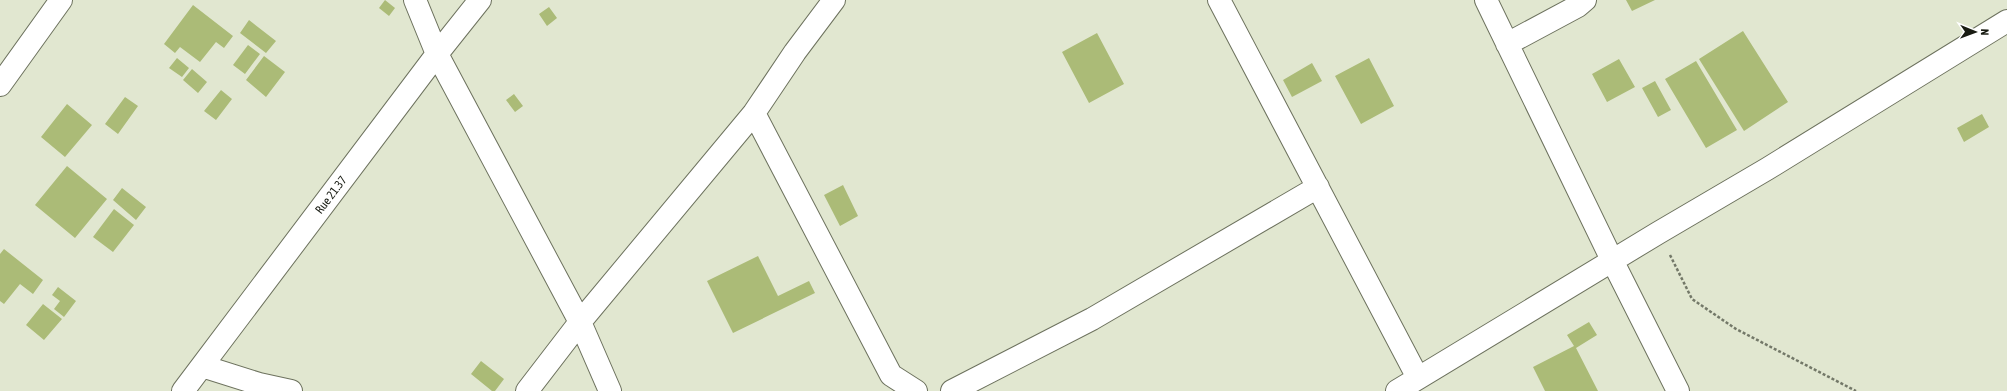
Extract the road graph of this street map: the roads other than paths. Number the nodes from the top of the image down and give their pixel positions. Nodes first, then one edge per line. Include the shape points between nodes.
1 (61, 0) edge
2 (415, 0) edge
3 (480, 0) edge
4 (834, 0) edge
5 (1219, 0) edge
6 (1486, 0) edge
7 (1585, 0) edge
8 (2007, 21) edge
9 (1507, 44) junction
10 (438, 54) junction
11 (0, 84) edge
12 (754, 113) junction
13 (1318, 187) junction
14 (1612, 262) junction
15 (580, 322) junction
16 (202, 366) junction
17 (1418, 378) junction
18 (183, 391) edge
19 (291, 391) edge
20 (527, 391) edge
21 (610, 391) edge
22 (916, 391) edge
23 (952, 391) edge
24 (1397, 391) edge
25 (1678, 391) edge

1 - 11 street
2 - 10 street
3 - 10 street, Rue 21.37
4 - 12 street
5 - 13 street
6 - 9 street
7 - 9 street
8 - 14 street
9 - 14 street
10 - 15 street
10 - 16 street, Rue 21.37
12 - 15 street
12 - 22 street via 891,375
13 - 17 street
13 - 23 street via 1092,319
14 - 17 street
14 - 25 street
15 - 20 street
15 - 21 street
16 - 18 street, Rue 21.37
16 - 19 street
17 - 24 street

